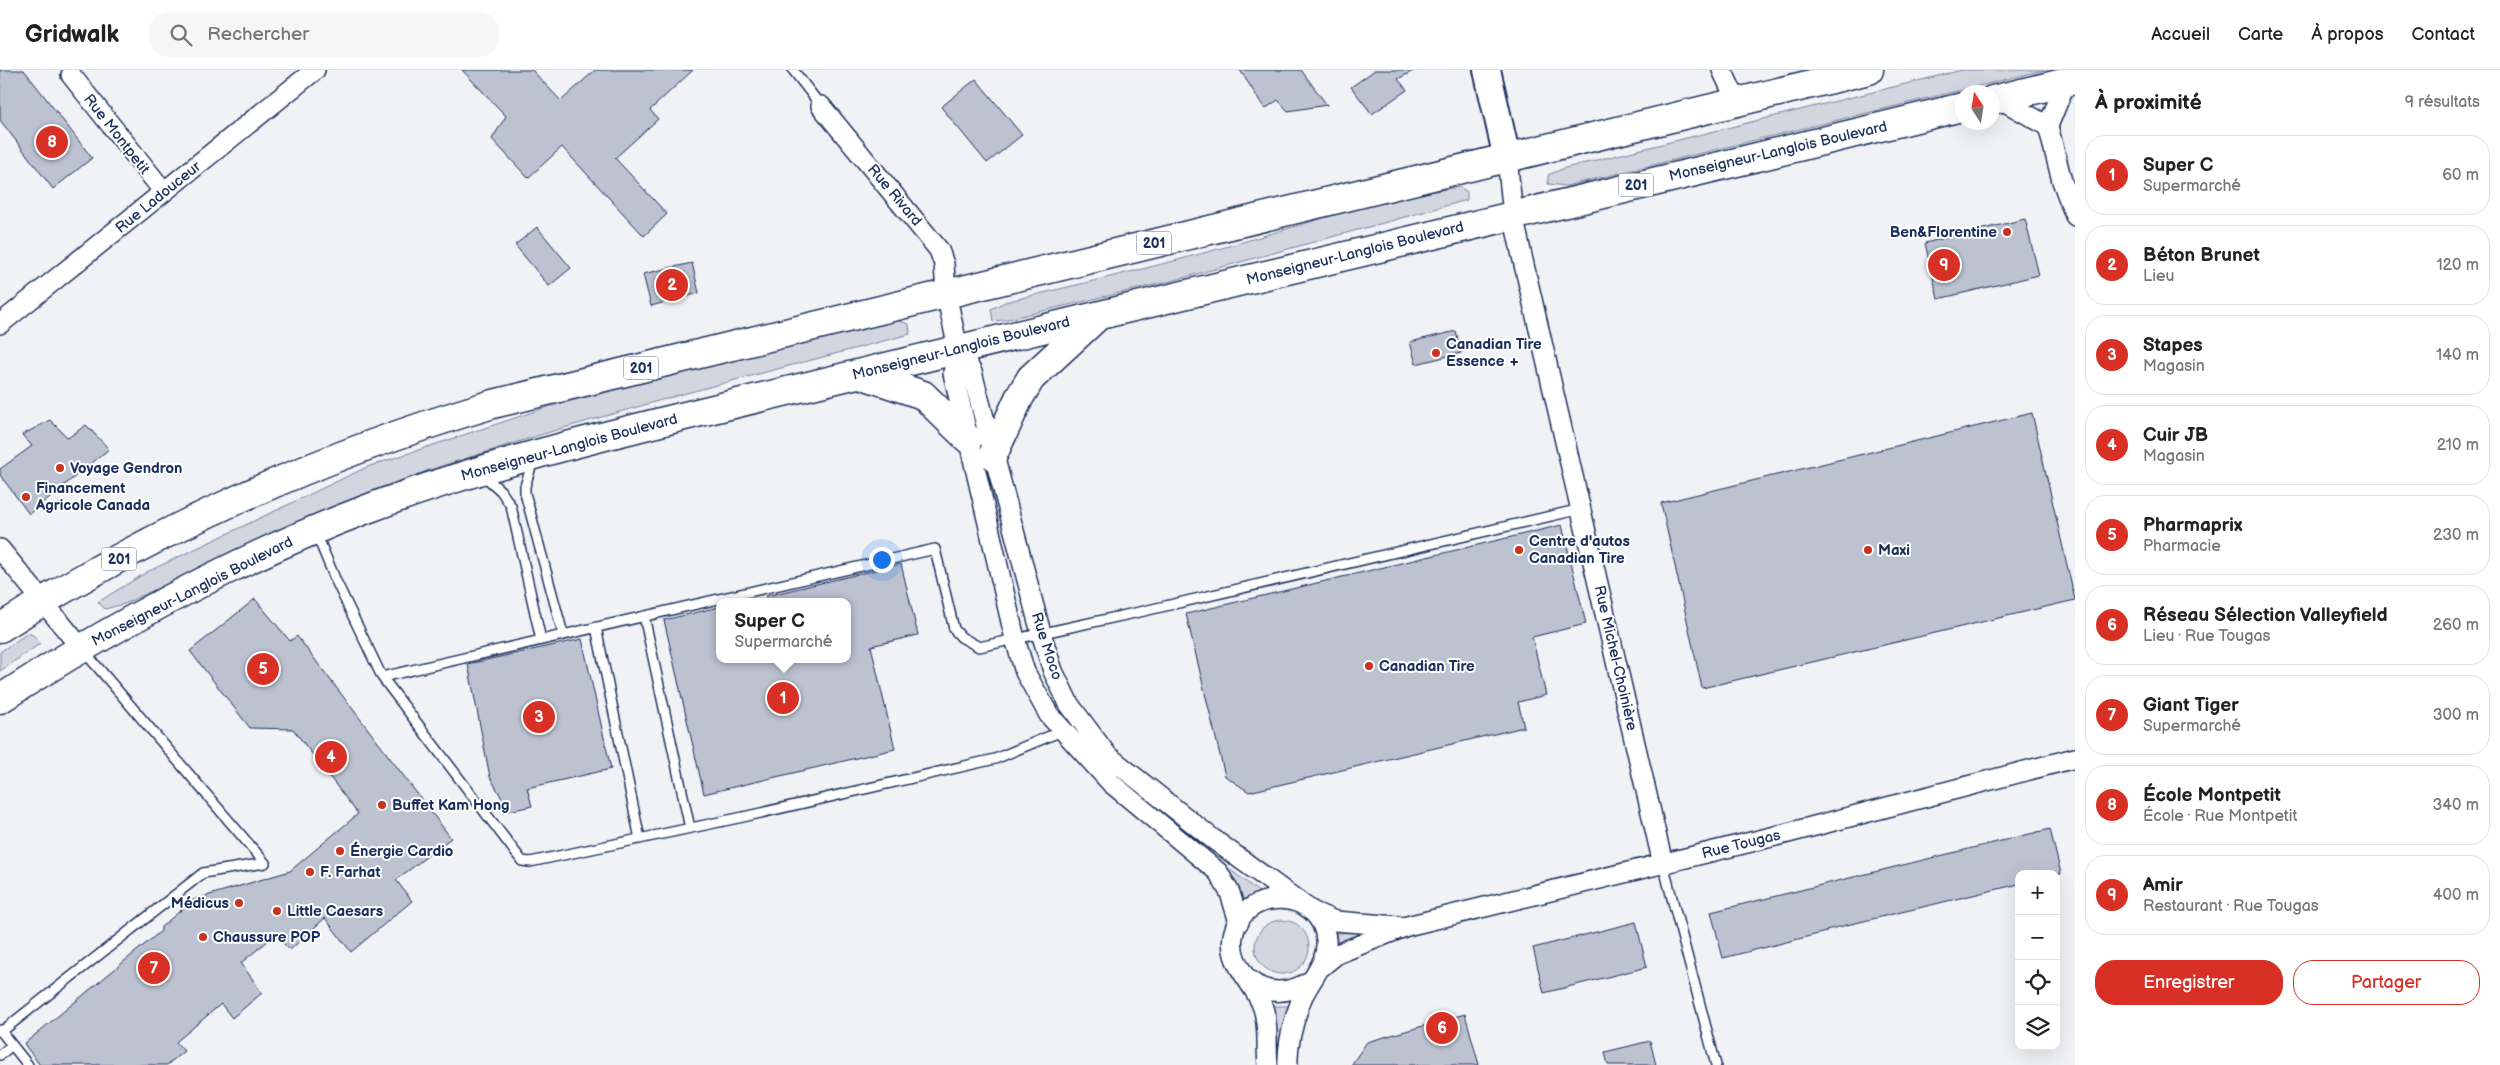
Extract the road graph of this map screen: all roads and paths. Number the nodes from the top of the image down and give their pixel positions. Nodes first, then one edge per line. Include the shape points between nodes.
1 (315, 70) edge
2 (793, 70) edge
3 (1487, 70) edge
4 (1722, 70) edge
5 (1870, 70) edge
6 (71, 75) dead end
7 (2070, 81) edge
8 (2000, 98) edge
9 (1737, 102) junction
10 (2000, 102) edge
11 (821, 106) joint
12 (1955, 109) edge
13 (2048, 126) junction
14 (1507, 158) junction
15 (164, 192) junction
16 (1514, 215) junction
17 (2075, 216) edge
18 (946, 293) junction
19 (1098, 316) junction
20 (0, 324) edge
21 (958, 349) junction
22 (858, 373) junction
23 (968, 439) junction
24 (535, 454) junction
25 (993, 455) junction
26 (478, 471) junction
27 (1581, 508) junction
28 (315, 530) junction
29 (0, 549) edge
30 (722, 598) edge
31 (716, 599) edge
32 (43, 602) junction
33 (644, 616) junction
34 (596, 627) junction
35 (0, 628) edge
36 (1041, 633) junction
37 (563, 634) junction
38 (1015, 638) junction
39 (541, 640) junction
40 (81, 648) junction
41 (382, 676) junction
42 (0, 699) edge
43 (1078, 716) junction
44 (1063, 731) junction
45 (2075, 758) edge
46 (690, 828) junction
47 (640, 839) junction
48 (1663, 864) junction
49 (1308, 908) junction
50 (1238, 922) junction
51 (1407, 926) junction
52 (1316, 973) junction
53 (1244, 975) junction
54 (1, 1031) edge
55 (12, 1046) junction
56 (0, 1056) edge
57 (28, 1065) edge
58 (1268, 1065) edge
59 (1288, 1065) edge
60 (1716, 1065) edge

1 - 15 street, Rue Ladouceur
2 - 11 lane
3 - 14 street
4 - 9 street
5 - 9 highway, 201
6 - 15 street, Rue Montpetit
7 - 8 highway
7 - 13 street
9 - 14 highway, 201
10 - 13 street
11 - 18 street, Rue Rivard via 935,243 944,264
12 - 16 highway, Monseigneur-Langlois Boulevard / 201
13 - 17 street
14 - 16 street, Rue Michel-Choinière
14 - 18 highway, 201
15 - 20 street, Rue Ladouceur
16 - 19 highway, Monseigneur-Langlois Boulevard / 201
16 - 27 street, Rue Michel-Choinière
18 - 21 street, Rue Moco
18 - 32 highway, 201 via 520,397 427,424 232,503 113,562
19 - 21 highway, Monseigneur-Langlois Boulevard / 201
19 - 25 highway via 1031,378 1018,398
21 - 22 highway, Monseigneur-Langlois Boulevard / 201
21 - 23 street, Rue Moco via 953,373
21 - 25 street, Rue Moco via 972,372
22 - 23 highway via 923,395
22 - 24 highway, Monseigneur-Langlois Boulevard / 201
23 - 38 street, Rue Moco
24 - 26 highway, Monseigneur-Langlois Boulevard / 201
24 - 37 lane via 525,494
25 - 36 street, Rue Moco
26 - 28 highway, Monseigneur-Langlois Boulevard / 201
26 - 39 lane via 501,491 511,506
27 - 36 lane
27 - 48 street, Rue Michel-Choinière
28 - 40 highway, Monseigneur-Langlois Boulevard / 201 via 193,588
28 - 41 lane
29 - 32 street
30 - 38 lane via 935,549 954,629 961,637 979,647
31 - 33 lane
32 - 35 highway, 201
32 - 40 street
33 - 34 lane
33 - 46 lane
34 - 37 lane
34 - 47 lane
36 - 38 lane
36 - 43 street, Rue Moco via 1053,671
37 - 39 lane
38 - 44 street, Rue Moco via 1025,672 1049,715
39 - 41 lane
40 - 42 highway, Monseigneur-Langlois Boulevard / 201
40 - 54 lane via 265,863 203,873
41 - 47 lane via 522,861
43 - 44 lane
43 - 49 street, Rue Moco via 1107,755 1213,839
44 - 46 lane via 995,759
44 - 50 street, Rue Moco via 1111,783 1218,872 1230,893
45 - 48 street, Rue Tougas
46 - 47 lane
48 - 51 street, Rue Tougas
48 - 60 lane
49 - 50 street via 1288,899 1267,900 1248,910
49 - 51 street, Rue Tougas via 1334,921
49 - 52 street, Rue Moco via 1322,924 1326,939 1326,953
50 - 53 street, Rue Moco via 1232,949
51 - 52 street, Rue Tougas via 1337,954
52 - 53 street, Rue Moco via 1299,987 1285,992 1269,991
52 - 59 street, Rue Moco via 1293,1026
53 - 58 street, Rue Moco via 1264,1010
54 - 55 lane
55 - 56 lane
55 - 57 lane

